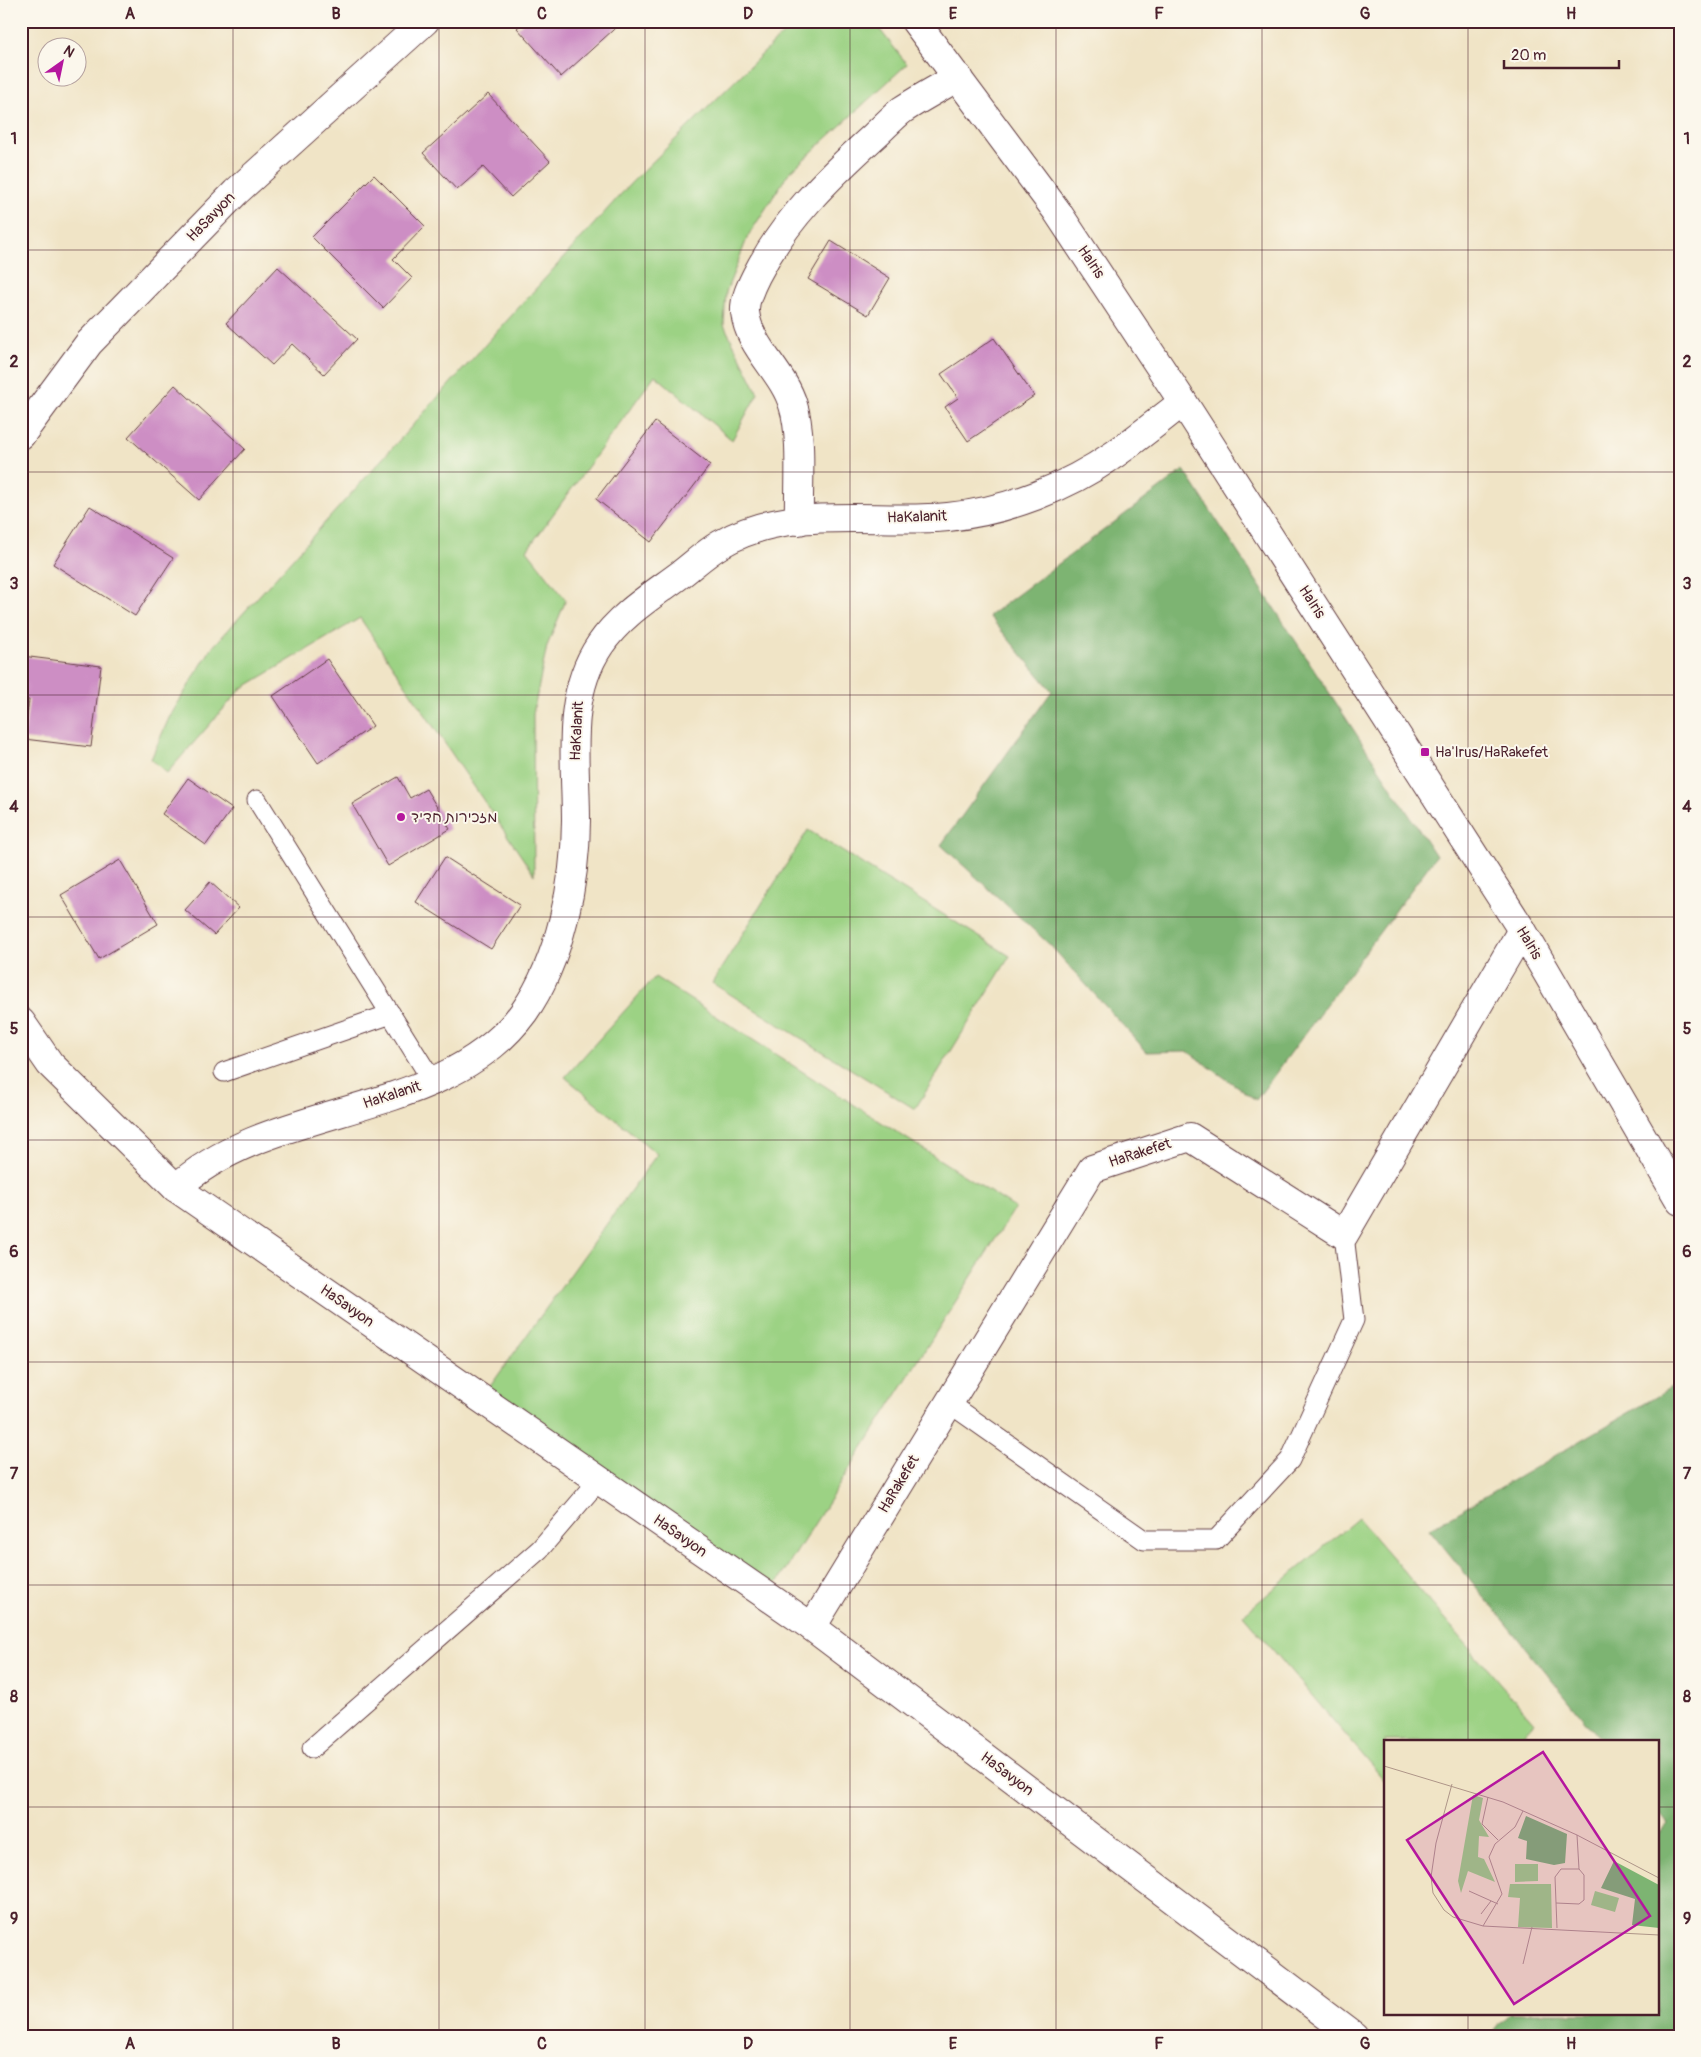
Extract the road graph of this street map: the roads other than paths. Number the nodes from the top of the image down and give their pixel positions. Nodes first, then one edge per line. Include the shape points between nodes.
1 (425, 21) edge
2 (915, 21) edge
3 (958, 77) junction
4 (1183, 402) junction
5 (21, 435) edge
6 (799, 521) junction
7 (257, 800) dead end
8 (1522, 930) junction
9 (391, 1014) junction
10 (21, 1022) edge
11 (224, 1072) dead end
12 (433, 1082) junction
13 (176, 1188) junction
14 (1680, 1201) edge
15 (1344, 1235) junction
16 (949, 1403) junction
17 (599, 1480) junction
18 (812, 1627) junction
19 (312, 1748) dead end
20 (1354, 2036) edge

1 - 5 street, HaSavyon via 229,199 89,343
2 - 3 street, HaIris
3 - 4 street, HaIris via 1056,210
3 - 6 street via 902,111 823,183 766,254 749,289 745,310 749,328 794,405 798,429
4 - 6 street, HaKalanit via 1113,456 1063,484 1021,502 946,517
4 - 8 street, HaIris
6 - 12 street, HaKalanit via 756,529 722,543 625,616 599,645 582,681 575,711 575,863 560,932 546,974 525,1010 502,1038 470,1062
7 - 9 lane
8 - 14 street, HaIris
8 - 15 street
9 - 11 lane
9 - 12 lane
10 - 13 street, HaSavyon via 50,1064
12 - 13 street, HaKalanit via 259,1138 190,1175
13 - 17 street, HaSavyon
15 - 16 street, HaRakefet via 1190,1137 1092,1169
15 - 16 lane via 1354,1320 1290,1460 1216,1540 1144,1540
16 - 18 street, HaRakefet
17 - 18 street, HaSavyon
17 - 19 lane via 540,1549
18 - 20 street, HaSavyon

